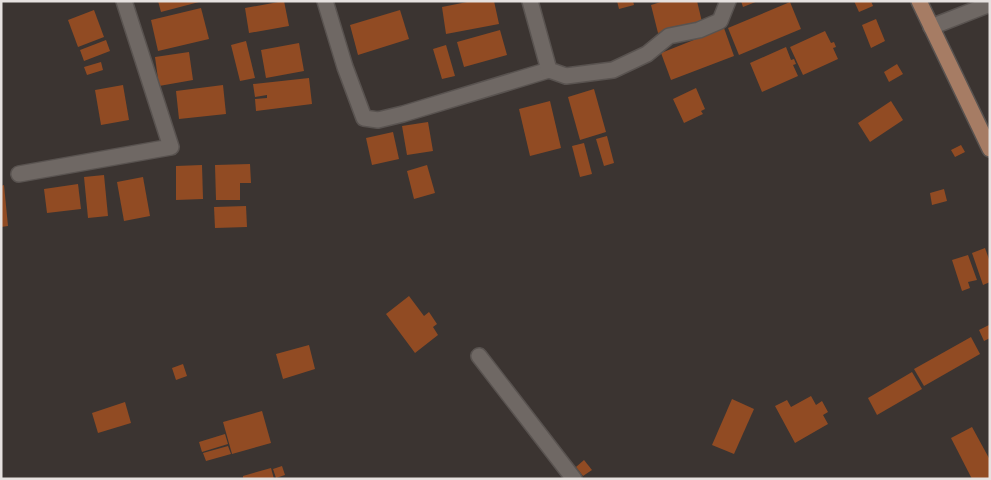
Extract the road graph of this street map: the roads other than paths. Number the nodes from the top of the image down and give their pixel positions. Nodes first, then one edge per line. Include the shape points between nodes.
1 (124, 1) edge
2 (324, 1) edge
3 (530, 1) edge
4 (728, 1) edge
5 (919, 1) edge
6 (990, 4) edge
7 (931, 27) junction
8 (549, 70) junction
9 (990, 149) edge
10 (19, 174) dead end
11 (479, 356) dead end
12 (574, 479) edge

1 - 10 street via 171,147
2 - 8 street via 364,118 378,120 403,114
3 - 8 street
4 - 8 street via 720,21 699,30 669,36 647,54 613,70 566,76
5 - 7 main road
6 - 7 street
7 - 9 main road
11 - 12 street

